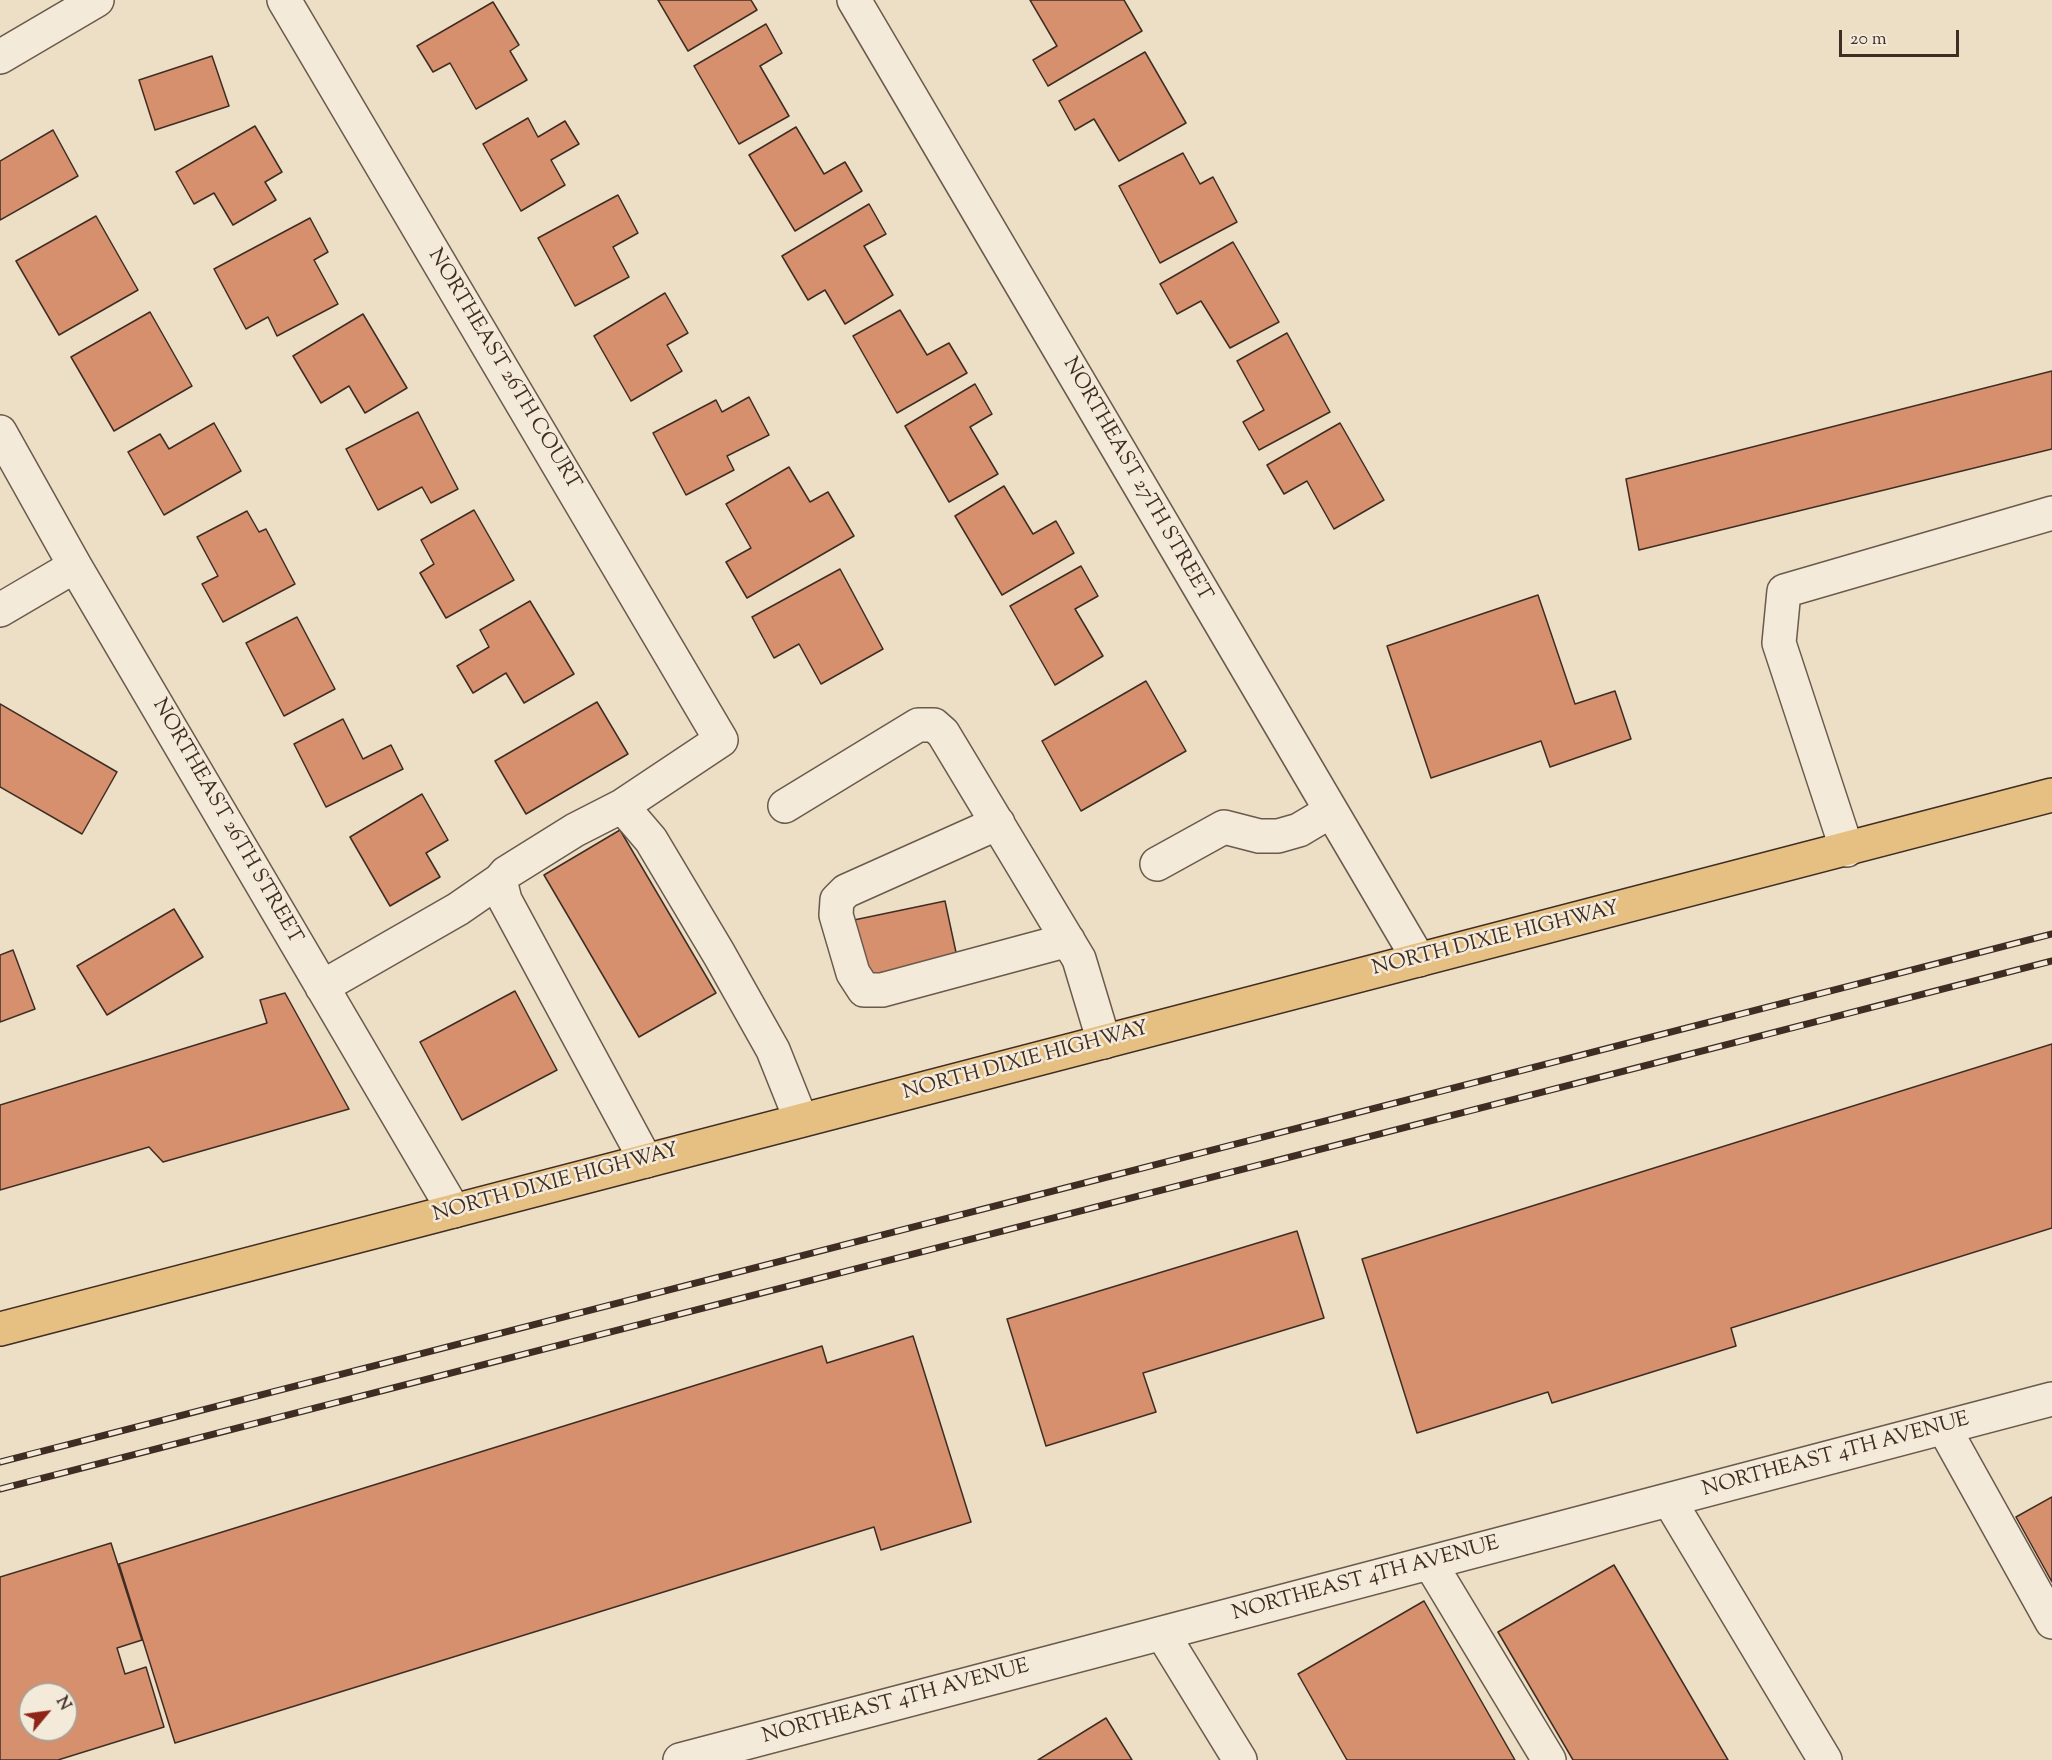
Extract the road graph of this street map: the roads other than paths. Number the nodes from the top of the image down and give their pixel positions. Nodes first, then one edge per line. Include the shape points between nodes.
1 (97, 0) edge
2 (284, 0) edge
3 (854, 0) edge
4 (0, 57) edge
5 (0, 432) edge
6 (2052, 513) edge
7 (75, 566) junction
8 (0, 610) edge
9 (2052, 795) edge
10 (622, 806) junction
11 (785, 806) dead end
12 (1331, 811) junction
13 (998, 823) junction
14 (1847, 850) junction
15 (1157, 864) dead end
16 (500, 880) junction
17 (1068, 940) junction
18 (1419, 960) junction
19 (322, 987) junction
20 (1104, 1042) junction
21 (801, 1120) junction
22 (646, 1161) junction
23 (454, 1211) junction
24 (0, 1329) edge
25 (2052, 1399) edge
26 (1944, 1428) junction
27 (1669, 1500) junction
28 (1430, 1563) junction
29 (2052, 1622) edge
30 (1162, 1633) junction
31 (680, 1760) edge
32 (1240, 1760) edge
33 (1549, 1760) edge
34 (1825, 1760) edge

1 - 4 street
2 - 10 street, NORTHEAST 26TH COURT via 721,740
3 - 12 street, NORTHEAST 27TH STREET
5 - 7 street, NORTHEAST 26TH STREET
6 - 14 street via 1784,591 1779,643
7 - 8 street
7 - 19 street, NORTHEAST 26TH STREET
9 - 14 main road, NORTH DIXIE HIGHWAY
10 - 16 street
10 - 21 street via 651,840 719,954 773,1050
11 - 13 street via 918,725 933,725 944,733
12 - 15 street via 1299,830 1278,836 1259,836 1224,827
12 - 18 street, NORTHEAST 27TH STREET
13 - 17 street
13 - 17 street via 846,891 837,900 836,915 853,973 864,990 882,990
14 - 18 main road, NORTH DIXIE HIGHWAY
16 - 19 street via 458,909
16 - 22 street via 505,900
17 - 20 street via 1079,959
18 - 20 main road, NORTH DIXIE HIGHWAY
19 - 23 street, NORTHEAST 26TH STREET
20 - 21 main road, NORTH DIXIE HIGHWAY
21 - 22 main road, NORTH DIXIE HIGHWAY
22 - 23 main road, NORTH DIXIE HIGHWAY
23 - 24 main road, NORTH DIXIE HIGHWAY
25 - 26 street, NORTHEAST 4TH AVENUE
26 - 27 street, NORTHEAST 4TH AVENUE
26 - 29 street
27 - 28 street, NORTHEAST 4TH AVENUE
27 - 34 street
28 - 30 street, NORTHEAST 4TH AVENUE
28 - 33 street
30 - 31 street, NORTHEAST 4TH AVENUE
30 - 32 street

